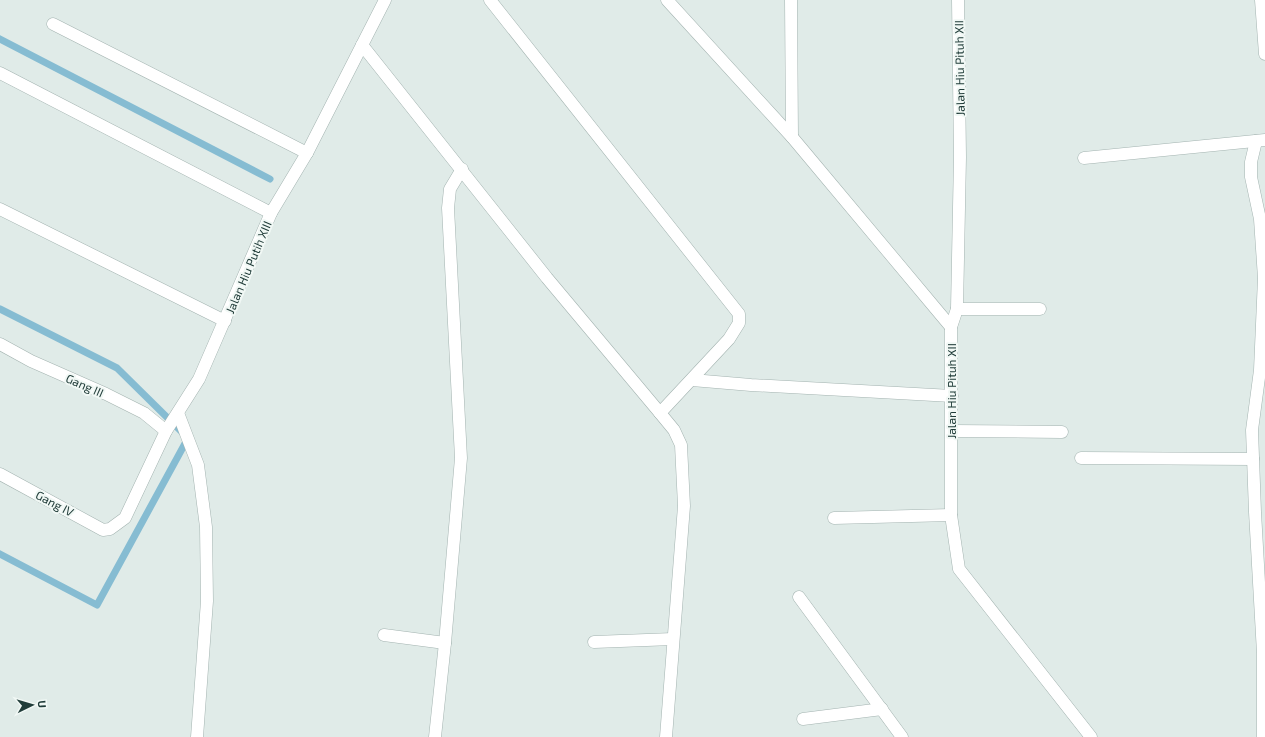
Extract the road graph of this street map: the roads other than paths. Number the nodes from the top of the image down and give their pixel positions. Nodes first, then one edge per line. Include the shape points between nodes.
1 (385, 0) edge
2 (490, 0) edge
3 (667, 0) edge
4 (790, 0) edge
5 (958, 0) edge
6 (1261, 0) edge
7 (54, 24) dead end
8 (362, 45) junction
9 (1265, 54) edge
10 (0, 73) edge
11 (792, 137) junction
12 (1260, 140) edge
13 (307, 153) junction
14 (1084, 158) dead end
15 (462, 169) junction
16 (0, 209) edge
17 (271, 213) junction
18 (1265, 278) edge
19 (957, 309) junction
20 (1040, 309) dead end
21 (225, 321) junction
22 (951, 327) junction
23 (0, 344) edge
24 (692, 380) junction
25 (1261, 390) edge
26 (952, 396) junction
27 (178, 413) junction
28 (660, 413) junction
29 (166, 431) junction
30 (952, 431) junction
31 (1062, 432) dead end
32 (1081, 458) dead end
33 (1253, 459) junction
34 (0, 474) edge
35 (951, 515) junction
36 (834, 518) dead end
37 (110, 530) joint
38 (799, 597) dead end
39 (384, 636) dead end
40 (673, 640) junction
41 (594, 642) dead end
42 (445, 643) junction
43 (882, 709) junction
44 (803, 719) dead end
45 (197, 737) edge
46 (435, 737) edge
47 (666, 737) edge
48 (902, 737) edge
49 (1091, 737) edge
50 (1263, 737) edge

1 - 8 street, Jalan Hiu Putih XIII
2 - 24 street via 739,314 735,332
3 - 11 street
4 - 11 street
5 - 19 street, Jalan Hiu Pituh XII via 960,157
6 - 9 street
7 - 13 street
8 - 13 street, Jalan Hiu Putih XIII
8 - 15 street
10 - 17 street
11 - 22 street
12 - 14 street
12 - 18 street via 1251,162 1260,219
13 - 17 street, Jalan Hiu Putih XIII
15 - 28 street via 547,278
15 - 42 street via 450,189 448,208 461,458
16 - 21 street
17 - 21 street, Jalan Hiu Putih XIII
18 - 25 street
19 - 20 street
19 - 22 street, Jalan Hiu Pituh XII
21 - 27 street, Jalan Hiu Putih XIII via 199,379
22 - 26 street, Jalan Hiu Pituh XII
23 - 29 street, Gang III via 144,413
24 - 26 street
24 - 28 street
25 - 33 street via 1252,430
26 - 30 street, Jalan Hiu Pituh XII
27 - 29 street, Jalan Hiu Putih XIII
27 - 45 street via 198,465 206,527 207,601
28 - 40 street via 674,430 680,445 684,506
29 - 37 street, Jalan Hiu Putih XIII via 125,518
30 - 31 street
30 - 35 street, Jalan Hiu Pituh XII
32 - 33 street
33 - 50 street via 1263,652
34 - 37 street, Gang IV via 103,530
35 - 36 street
35 - 49 street, Jalan Hiu Pituh XII via 959,569
38 - 43 street
39 - 42 street
40 - 41 street
40 - 47 street
42 - 46 street
43 - 44 street
43 - 48 street

